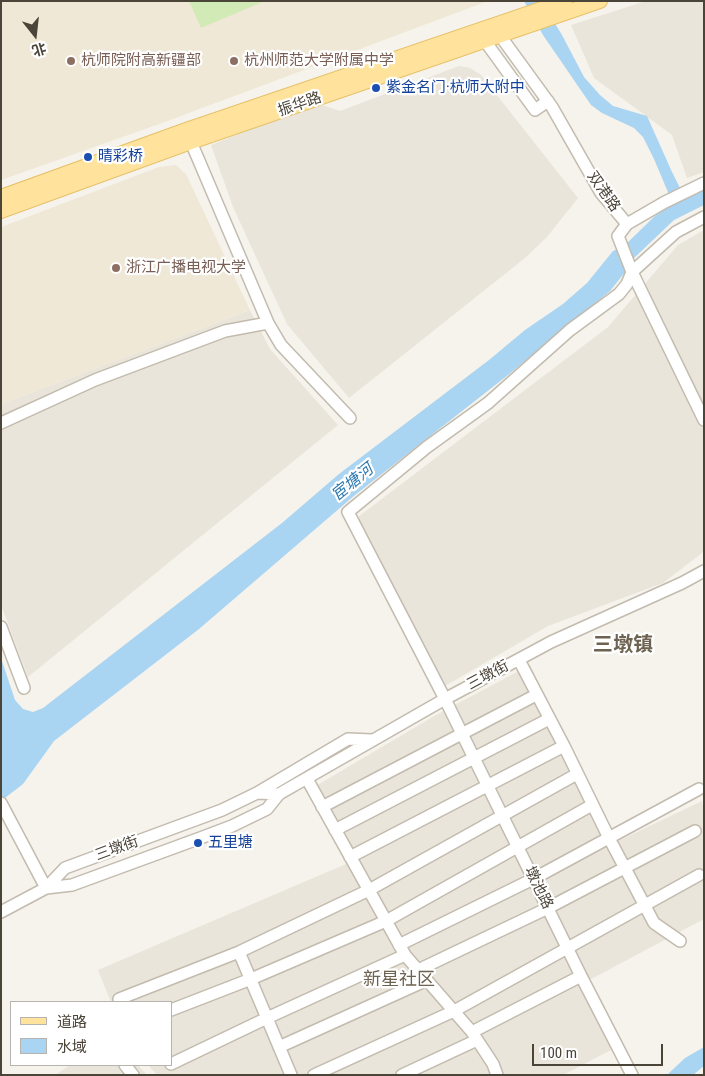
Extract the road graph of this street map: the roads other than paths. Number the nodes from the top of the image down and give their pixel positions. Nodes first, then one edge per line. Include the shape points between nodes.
1 (600, 1) edge
2 (558, 8) edge
3 (497, 31) junction
4 (485, 41) junction
5 (548, 101) junction
6 (188, 136) junction
7 (704, 183) edge
8 (1, 197) edge
9 (1, 211) edge
10 (704, 217) edge
11 (627, 224) junction
12 (632, 272) junction
13 (268, 323) junction
14 (350, 418) dead end
15 (704, 420) edge
16 (1, 423) edge
17 (704, 571) edge
18 (1, 627) edge
19 (519, 660) junction
20 (24, 688) dead end
21 (536, 695) junction
22 (446, 699) junction
23 (549, 719) junction
24 (461, 733) junction
25 (372, 740) junction
26 (564, 746) junction
27 (474, 758) junction
28 (577, 774) junction
29 (307, 779) junction
30 (488, 786) junction
31 (699, 789) dead end
32 (257, 793) junction
33 (279, 794) junction
34 (1, 804) edge
35 (592, 805) junction
36 (322, 806) junction
37 (502, 816) junction
38 (335, 830) junction
39 (695, 831) dead end
40 (608, 838) junction
41 (517, 846) junction
42 (350, 857) junction
43 (624, 868) junction
44 (699, 875) dead end
45 (533, 879) junction
46 (46, 888) junction
47 (369, 890) junction
48 (644, 905) junction
49 (548, 908) junction
50 (1, 912) edge
51 (386, 920) junction
52 (680, 940) dead end
53 (567, 947) junction
54 (402, 950) junction
55 (239, 952) junction
56 (418, 970) junction
57 (581, 976) junction
58 (251, 979) junction
59 (427, 980) junction
60 (120, 1001) edge
61 (172, 1010) edge
62 (454, 1011) junction
63 (267, 1018) junction
64 (475, 1036) junction
65 (280, 1047) junction
66 (172, 1066) edge
67 (291, 1075) edge
68 (314, 1075) edge
69 (402, 1075) edge
70 (497, 1075) edge
71 (632, 1075) edge

1 - 2 main road, 振华路
2 - 3 main road, 振华路
3 - 4 main road, 振华路
3 - 5 street, 双港路
3 - 6 main road, 振华路
4 - 5 street via 536,110
4 - 6 main road, 振华路
5 - 11 street, 双港路 via 601,193
6 - 8 main road, 振华路
6 - 9 main road, 振华路
6 - 13 street
7 - 11 street
10 - 12 street via 676,232
11 - 12 street, 双港路 via 618,236
12 - 15 street, 双港路
12 - 22 street, 墩池路 via 619,294 570,330 488,402 348,512
13 - 14 street via 281,345
13 - 16 street via 225,331 94,380
17 - 19 street, 三墩街
18 - 20 street
19 - 21 street
19 - 22 street, 三墩街
21 - 23 street
21 - 24 street
22 - 24 street, 墩池路
22 - 25 street, 三墩街
23 - 26 street
23 - 27 street
24 - 27 street, 墩池路
24 - 36 street
25 - 29 street, 三墩街
25 - 32 street via 348,739
26 - 28 street
26 - 30 street
27 - 30 street, 墩池路
27 - 38 street
28 - 35 street
28 - 37 street
29 - 33 street, 三墩街
29 - 36 street
30 - 37 street, 墩池路
30 - 42 street
31 - 40 street
32 - 33 street, 三墩街
32 - 46 street, 三墩街 via 222,810 65,868
33 - 46 street, 三墩街 via 266,809 232,826 72,885
34 - 46 street
35 - 40 street
35 - 41 street
36 - 38 street
37 - 41 street, 墩池路
37 - 47 street
38 - 42 street
39 - 43 street
40 - 43 street
40 - 45 street
41 - 45 street, 墩池路
41 - 51 street
42 - 47 street
43 - 48 street
43 - 49 street
44 - 48 street
45 - 49 street, 墩池路
45 - 54 street
46 - 50 street, 三墩街
47 - 51 street
47 - 55 street
48 - 52 street via 654,923
48 - 53 street
49 - 53 street, 墩池路
49 - 56 street
51 - 54 street
51 - 58 street
53 - 57 street, 墩池路
53 - 62 street
54 - 56 street
54 - 63 street
55 - 58 street
55 - 60 street
56 - 59 street
57 - 64 street
57 - 71 street, 墩池路
58 - 61 street
58 - 63 street
59 - 62 street
59 - 65 street
62 - 64 street
62 - 68 street
63 - 65 street
63 - 66 street
64 - 69 street
64 - 70 street
65 - 67 street

